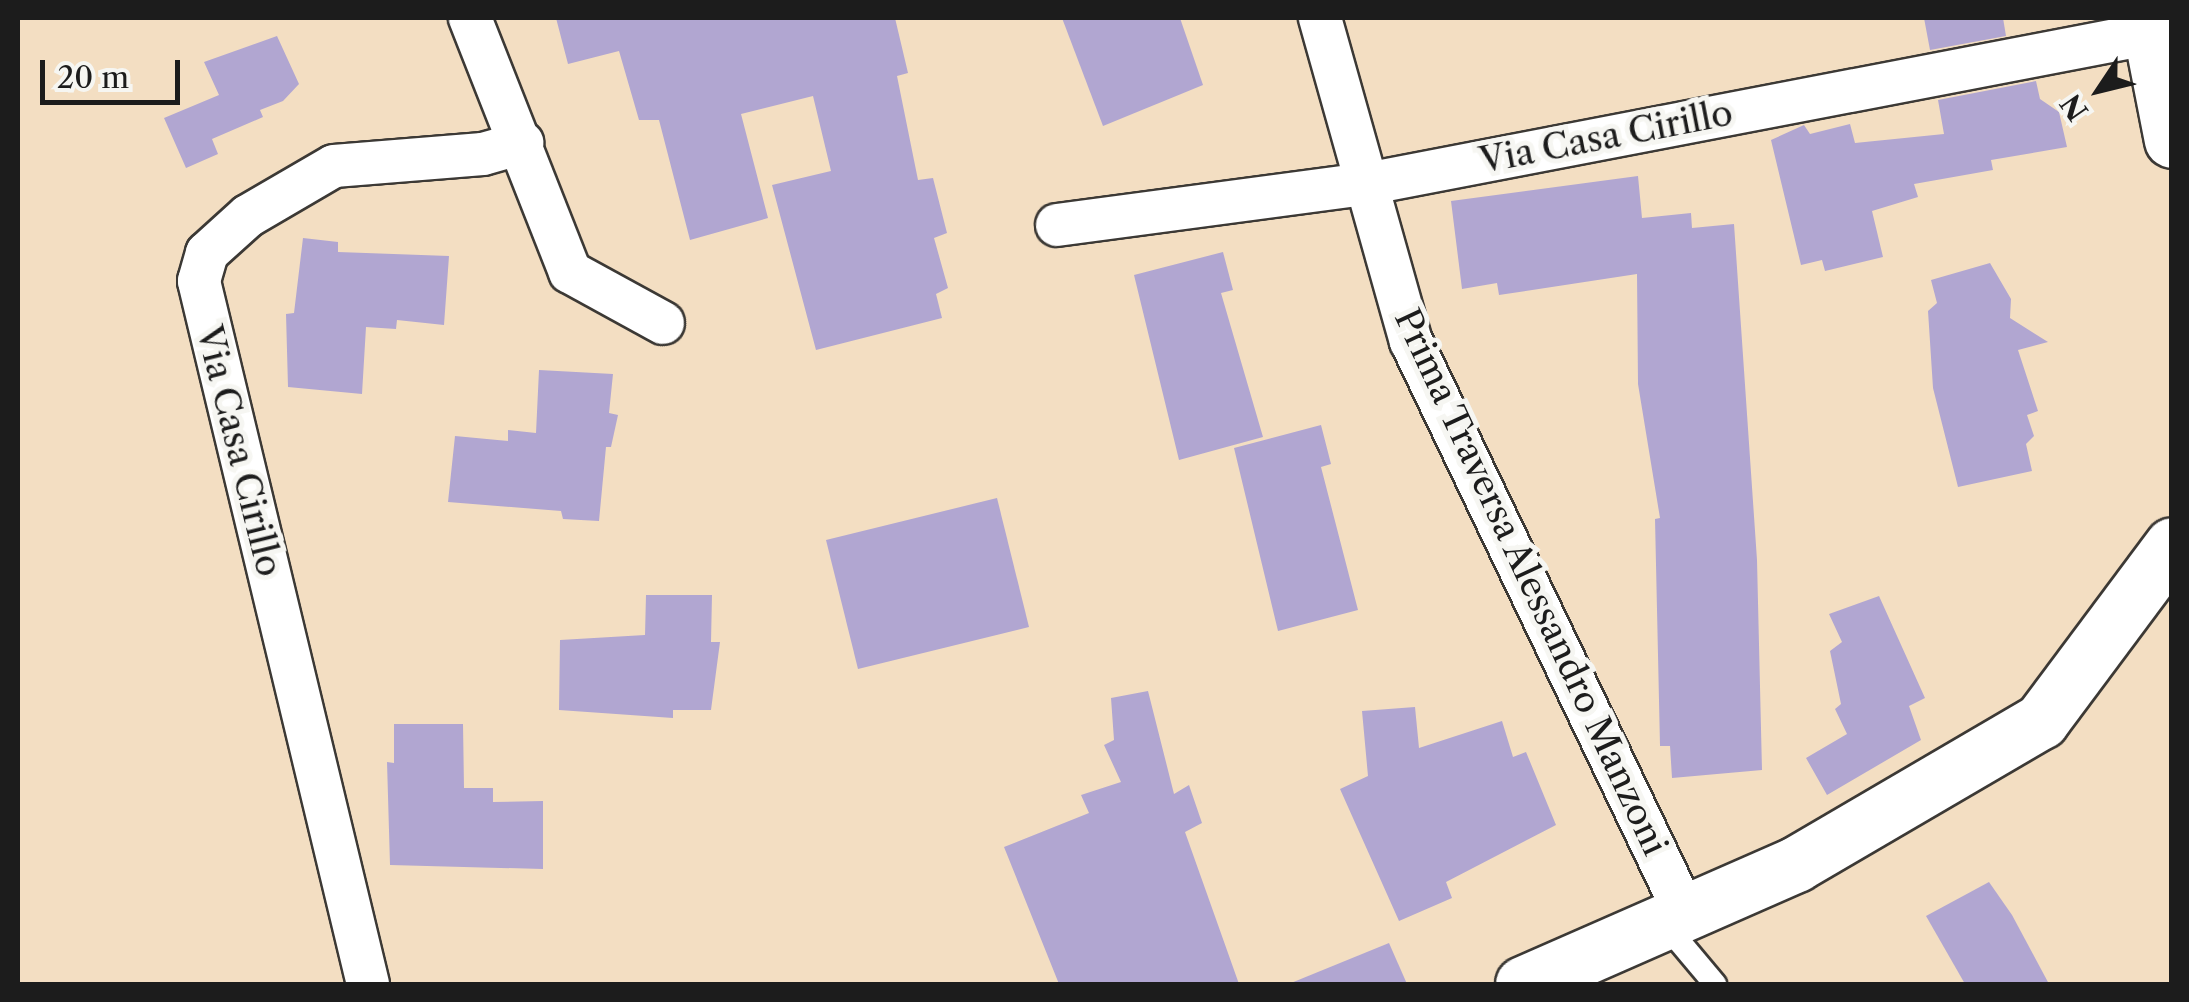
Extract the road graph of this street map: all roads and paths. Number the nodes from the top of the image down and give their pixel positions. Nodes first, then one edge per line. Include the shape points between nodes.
1 (470, 18) edge
2 (1320, 18) edge
3 (2150, 25) edge
4 (2172, 140) edge
5 (522, 143) junction
6 (1366, 184) junction
7 (1057, 225) dead end
8 (663, 323) dead end
9 (2172, 546) edge
10 (1674, 918) junction
11 (368, 984) edge
12 (1523, 984) edge
13 (1716, 984) edge

1 - 5 street
2 - 6 street, Prima Traversa Alessandro Manzoni
3 - 4 street, Via Casa Cirillo
3 - 6 street, Via Casa Cirillo
5 - 8 street via 570,272
5 - 11 street, Via Casa Cirillo via 483,154 334,166 248,216 207,252 199,280
6 - 7 street, Via Casa Cirillo
6 - 10 street, Prima Traversa Alessandro Manzoni via 1411,341
9 - 10 street via 2041,721 1796,864
10 - 12 street
10 - 13 lane

